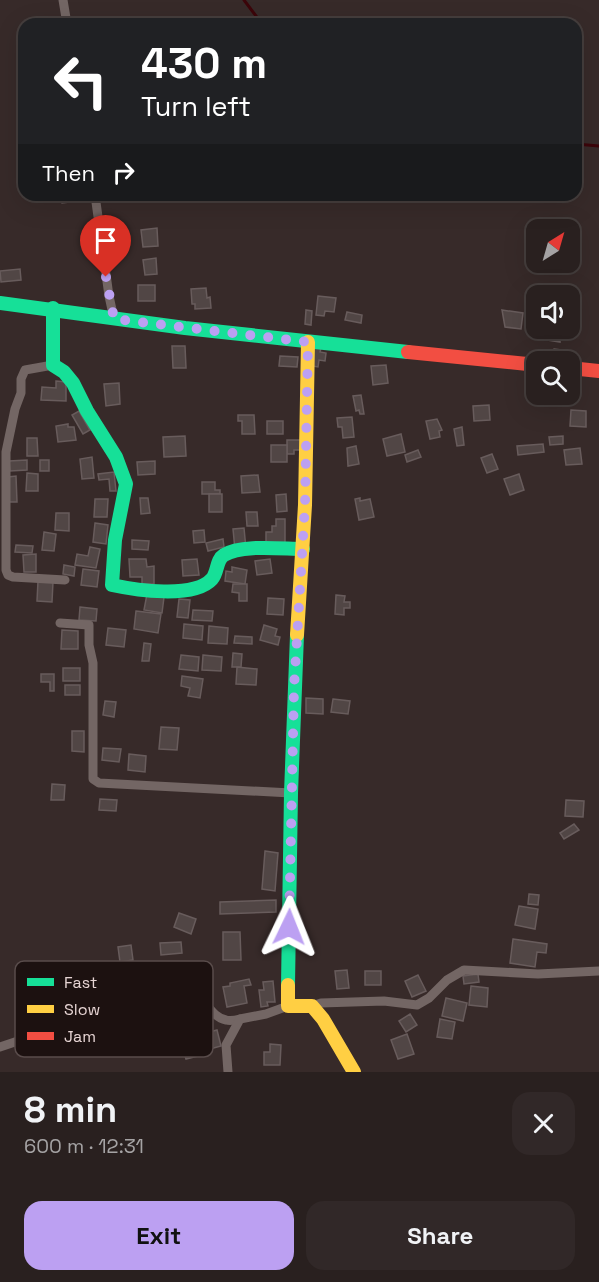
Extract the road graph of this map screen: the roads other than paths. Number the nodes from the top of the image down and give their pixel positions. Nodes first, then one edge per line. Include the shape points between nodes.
1 (63, 0) edge
2 (66, 18) edge
3 (96, 201) edge
4 (0, 303) edge
5 (52, 308) junction
6 (114, 319) junction
7 (308, 342) junction
8 (526, 363) edge
9 (53, 364) junction
10 (580, 369) edge
11 (599, 371) edge
12 (303, 549) junction
13 (64, 580) dead end
14 (60, 623) dead end
15 (291, 793) junction
16 (599, 971) edge
17 (288, 1006) junction
18 (312, 1006) junction
19 (213, 1011) edge
20 (240, 1019) junction
21 (15, 1042) edge
22 (0, 1047) edge
23 (228, 1072) edge
24 (354, 1072) edge

1 - 2 street
3 - 6 street
4 - 5 street
5 - 6 street
5 - 9 street
6 - 7 street
7 - 8 street
7 - 12 street
9 - 12 street via 73,383 116,458 126,484 115,540 112,585 158,591 186,589 207,584 214,577 217,561 228,553
9 - 13 street via 25,370 15,409 6,452 6,570 13,578
10 - 11 street
12 - 15 street
14 - 15 street via 89,625 95,781
15 - 17 street
16 - 18 street via 538,974 470,970 452,976 429,999 417,1005 384,1001
17 - 18 street
17 - 20 street
18 - 24 street
19 - 20 street via 226,1020
20 - 23 street via 226,1045
21 - 22 street

